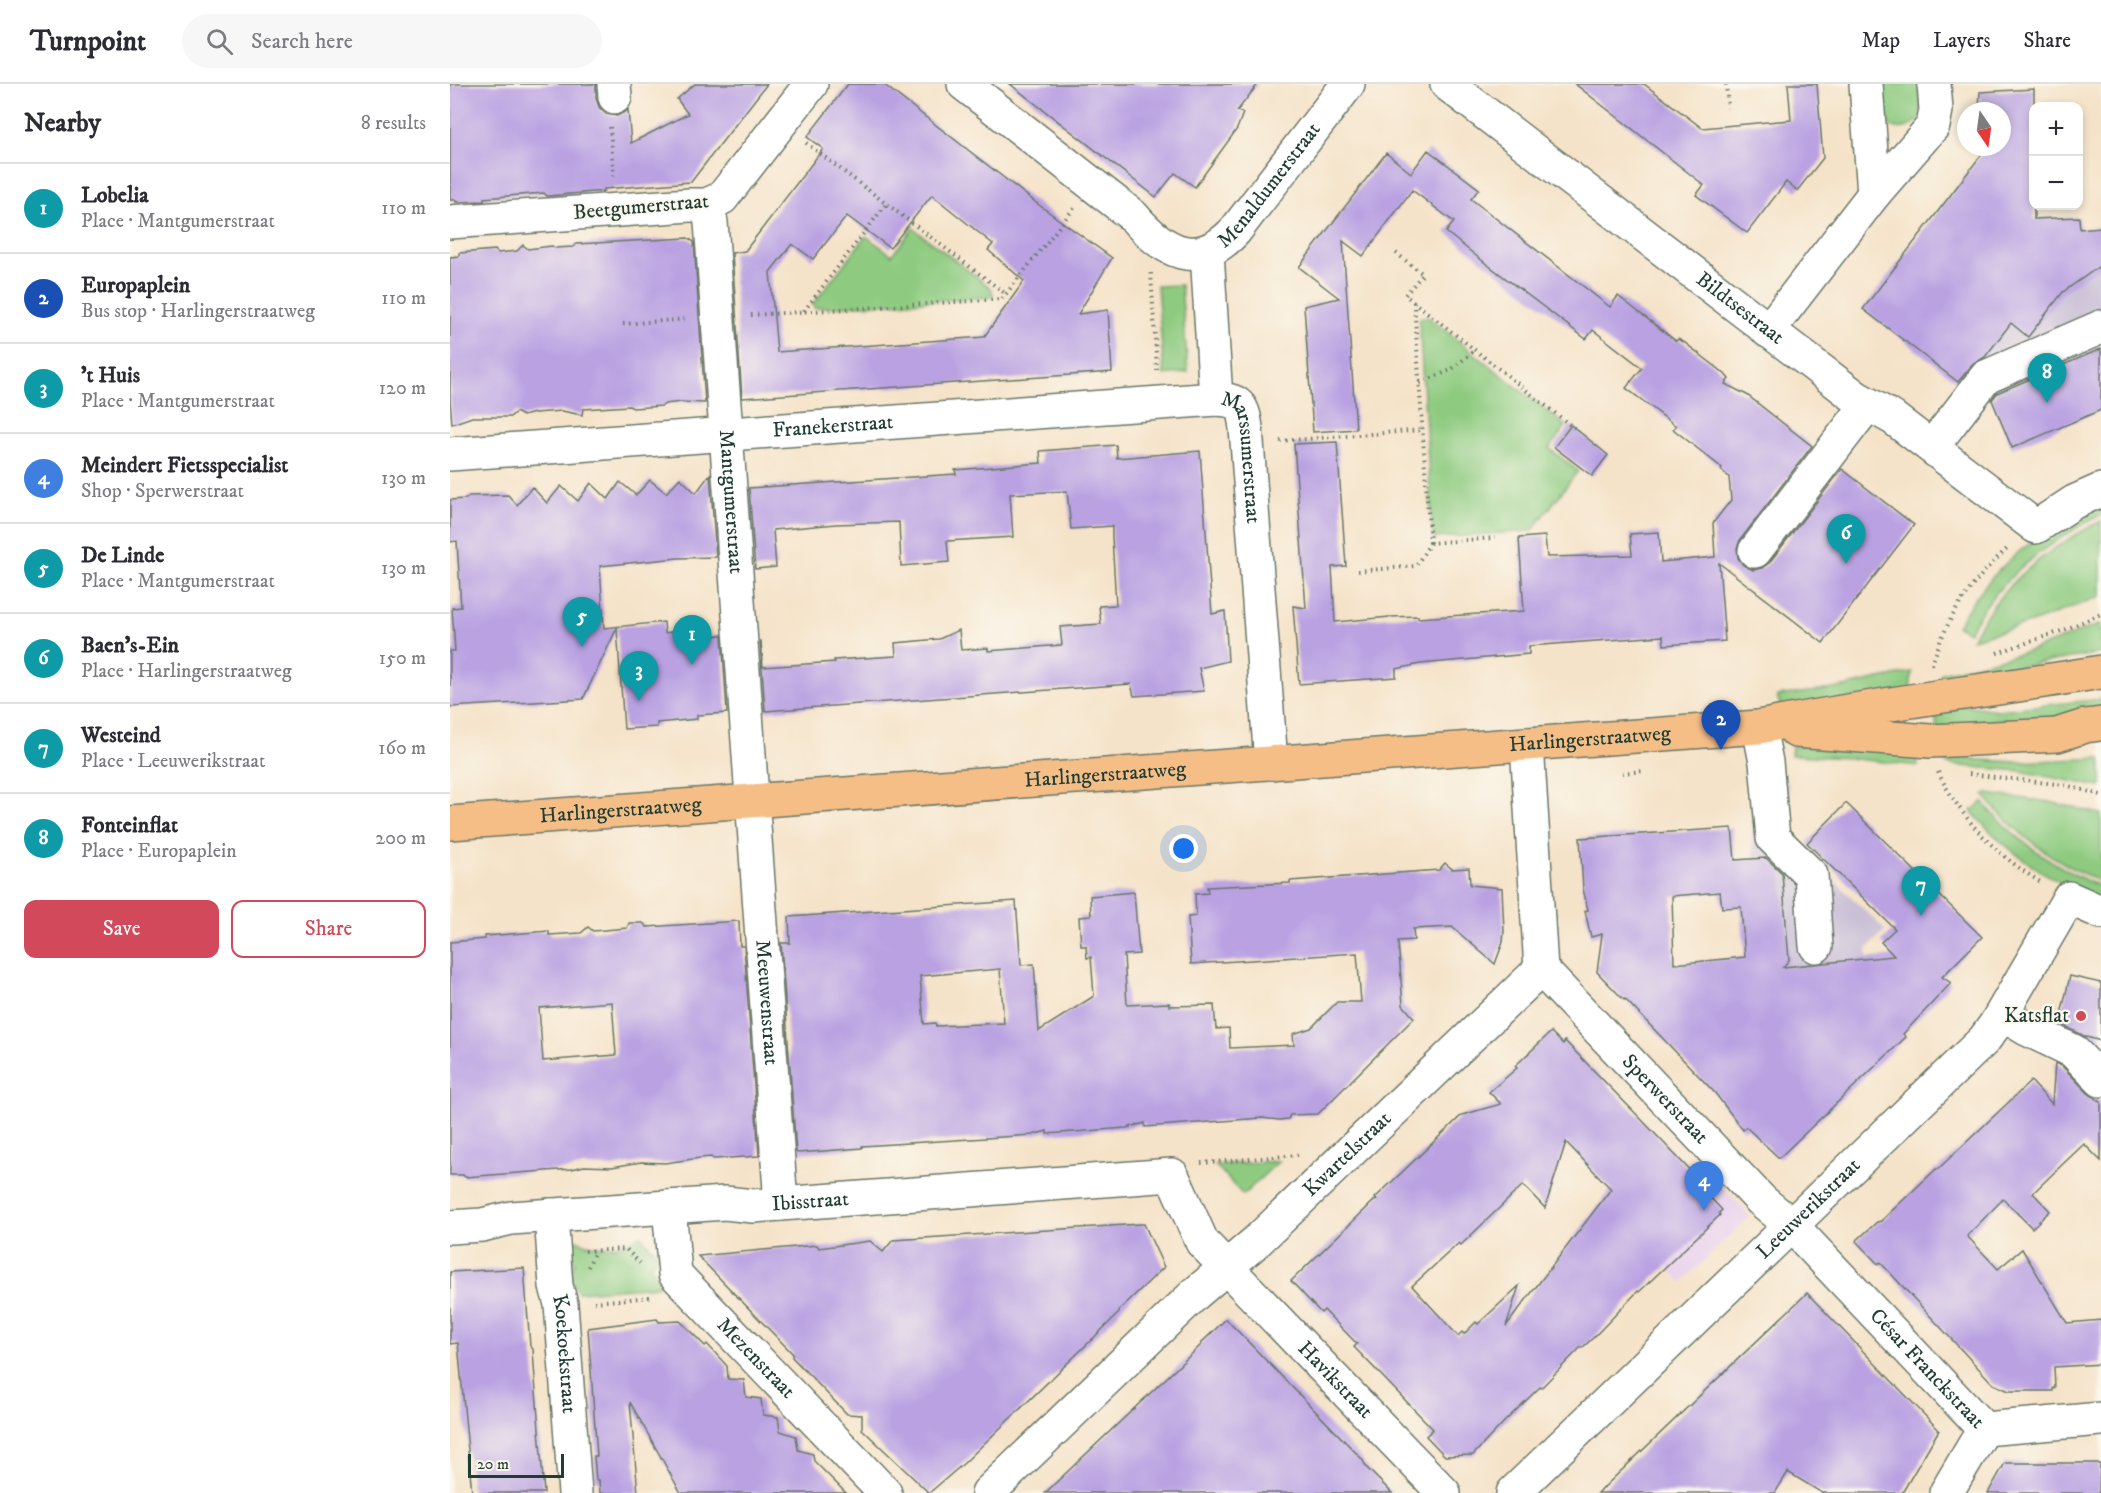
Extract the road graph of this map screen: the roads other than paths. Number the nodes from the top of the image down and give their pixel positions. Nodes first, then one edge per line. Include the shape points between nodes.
1 (811, 84) edge
2 (964, 84) edge
3 (1348, 84) edge
4 (1448, 84) edge
5 (1866, 84) edge
6 (1934, 84) edge
7 (1874, 194) junction
8 (707, 205) junction
9 (450, 222) edge
10 (1207, 252) junction
11 (2101, 327) edge
12 (1768, 331) junction
13 (1216, 399) junction
14 (1868, 404) junction
15 (725, 434) junction
16 (1932, 447) junction
17 (450, 454) edge
18 (2101, 490) edge
19 (1755, 551) dead end
20 (2101, 672) edge
21 (2101, 724) edge
22 (1759, 727) junction
23 (2057, 735) junction
24 (2101, 741) edge
25 (1527, 744) junction
26 (1271, 763) junction
27 (753, 801) junction
28 (450, 822) edge
29 (2101, 912) edge
30 (1816, 946) dead end
31 (1541, 969) junction
32 (2002, 1014) junction
33 (2101, 1080) edge
34 (782, 1203) junction
35 (669, 1207) junction
36 (1791, 1225) junction
37 (450, 1227) edge
38 (551, 1227) junction
39 (1226, 1268) junction
40 (2101, 1419) edge
41 (1984, 1428) junction
42 (575, 1493) edge
43 (885, 1493) edge
44 (988, 1493) edge
45 (1444, 1493) edge
46 (1514, 1493) edge
47 (1946, 1493) edge

1 - 8 street, Beetgumerstraat via 722,198
2 - 10 street via 1167,247 1179,253
3 - 10 street, Menaldumerstraat via 1235,231
4 - 12 street, Bildtsestraat
5 - 7 street
6 - 7 street via 1933,126
7 - 12 street
8 - 9 street, Beetgumerstraat
8 - 15 street, Mantgumerstraat
10 - 13 street, Marssumerstraat
11 - 16 street via 1986,376
12 - 14 street, Bildtsestraat
13 - 15 street, Franekerstraat
13 - 26 street, Marssumerstraat via 1231,400 1244,414
14 - 16 street, Bildtsestraat via 1893,417
14 - 19 street
15 - 17 street, Franekerstraat
15 - 27 street, Mantgumerstraat
16 - 18 street, Bildtsestraat via 2036,527
20 - 22 main road, Harlingerstraatweg via 1833,712
21 - 23 main road, Harlingerstraatweg
22 - 23 main road, Harlingerstraatweg via 1930,741
22 - 25 main road, Harlingerstraatweg
22 - 30 street via 1773,838 1811,875
23 - 24 main road, Harlingerstraatweg
25 - 26 main road, Harlingerstraatweg
25 - 31 street
26 - 27 main road, Harlingerstraatweg
27 - 28 main road, Harlingerstraatweg
27 - 34 street, Meeuwenstraat
29 - 32 street, Leeuwerikstraat via 2069,898
31 - 36 street, Sperwerstraat via 1761,1200
31 - 39 street, Kwartelstraat
32 - 33 street via 2073,1051
32 - 36 street, Leeuwerikstraat via 1984,1040
34 - 35 street, Ibisstraat
34 - 39 street, Ibisstraat via 1172,1175 1202,1242
35 - 38 street, Ibisstraat
35 - 43 street, Mezenstraat via 675,1274
36 - 41 street, César Franckstraat
36 - 46 street, Leeuwerikstraat
37 - 38 street, Ibisstraat via 512,1218
38 - 42 street, Koekoekstraat via 561,1304
39 - 44 street, Kwartelstraat
39 - 45 street, Havikstraat
40 - 41 street, César Franckstraat
41 - 47 street

